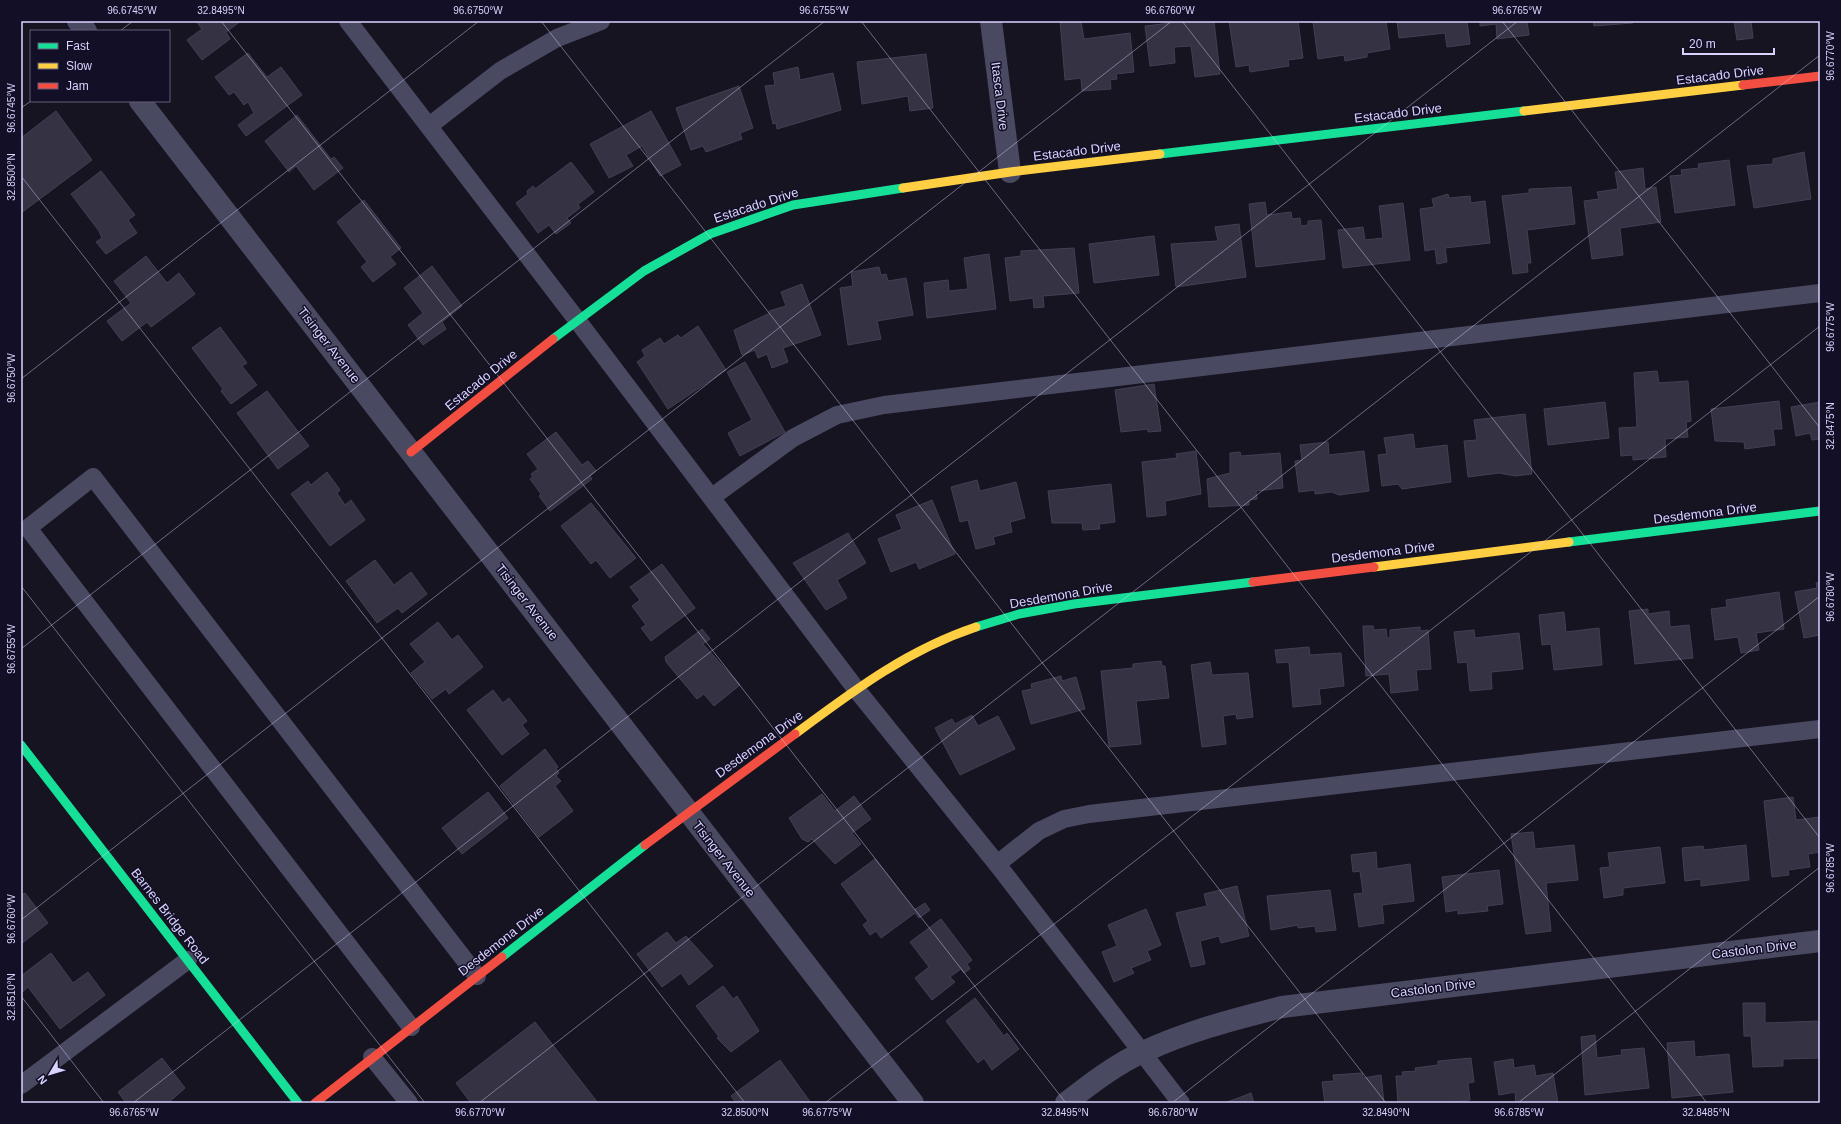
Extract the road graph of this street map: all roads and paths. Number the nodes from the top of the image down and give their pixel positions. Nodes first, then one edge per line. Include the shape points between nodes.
1 (78, 21) edge
2 (348, 21) edge
3 (601, 21) edge
4 (991, 21) edge
5 (85, 30) edge
6 (1820, 76) edge
7 (141, 102) edge
8 (429, 126) junction
9 (1010, 172) junction
10 (1820, 293) edge
11 (578, 320) junction
12 (411, 452) junction
13 (712, 498) junction
14 (1820, 511) edge
15 (24, 531) edge
16 (856, 689) junction
17 (1820, 729) edge
18 (21, 745) edge
19 (688, 812) junction
20 (997, 864) junction
21 (1820, 941) edge
22 (188, 960) junction
23 (476, 976) junction
24 (411, 1027) junction
25 (1142, 1052) junction
26 (372, 1057) junction
27 (21, 1086) edge
28 (298, 1103) edge
29 (315, 1103) edge
30 (409, 1103) edge
31 (913, 1103) edge
32 (1066, 1103) edge
33 (1181, 1103) edge

1 - 5 street
2 - 8 lane
3 - 8 lane via 557,38 500,71
4 - 9 street, Itasca Drive
6 - 9 street, Estacado Drive
7 - 12 street, Tisinger Avenue
8 - 11 lane
9 - 11 street, Estacado Drive via 793,204 710,234 644,271
10 - 13 lane via 884,404 837,415 793,438
11 - 12 street, Estacado Drive
11 - 13 lane
12 - 19 street, Tisinger Avenue
13 - 16 lane
14 - 16 street, Desdemona Drive via 1027,612 959,633 908,656
15 - 23 lane via 93,477
15 - 24 lane
16 - 19 street, Desdemona Drive
16 - 20 lane
17 - 20 lane via 1089,814 1064,819 1039,831
18 - 22 street, Barnes Bridge Road
19 - 23 street, Desdemona Drive
19 - 31 street, Tisinger Avenue
20 - 25 lane
21 - 25 street, Castolon Drive via 1282,1007 1206,1027
22 - 27 lane
22 - 28 street, Barnes Bridge Road
23 - 24 street, Desdemona Drive
24 - 26 street, Desdemona Drive
25 - 32 street, Castolon Drive
25 - 33 lane
26 - 29 street, Desdemona Drive
26 - 30 lane

